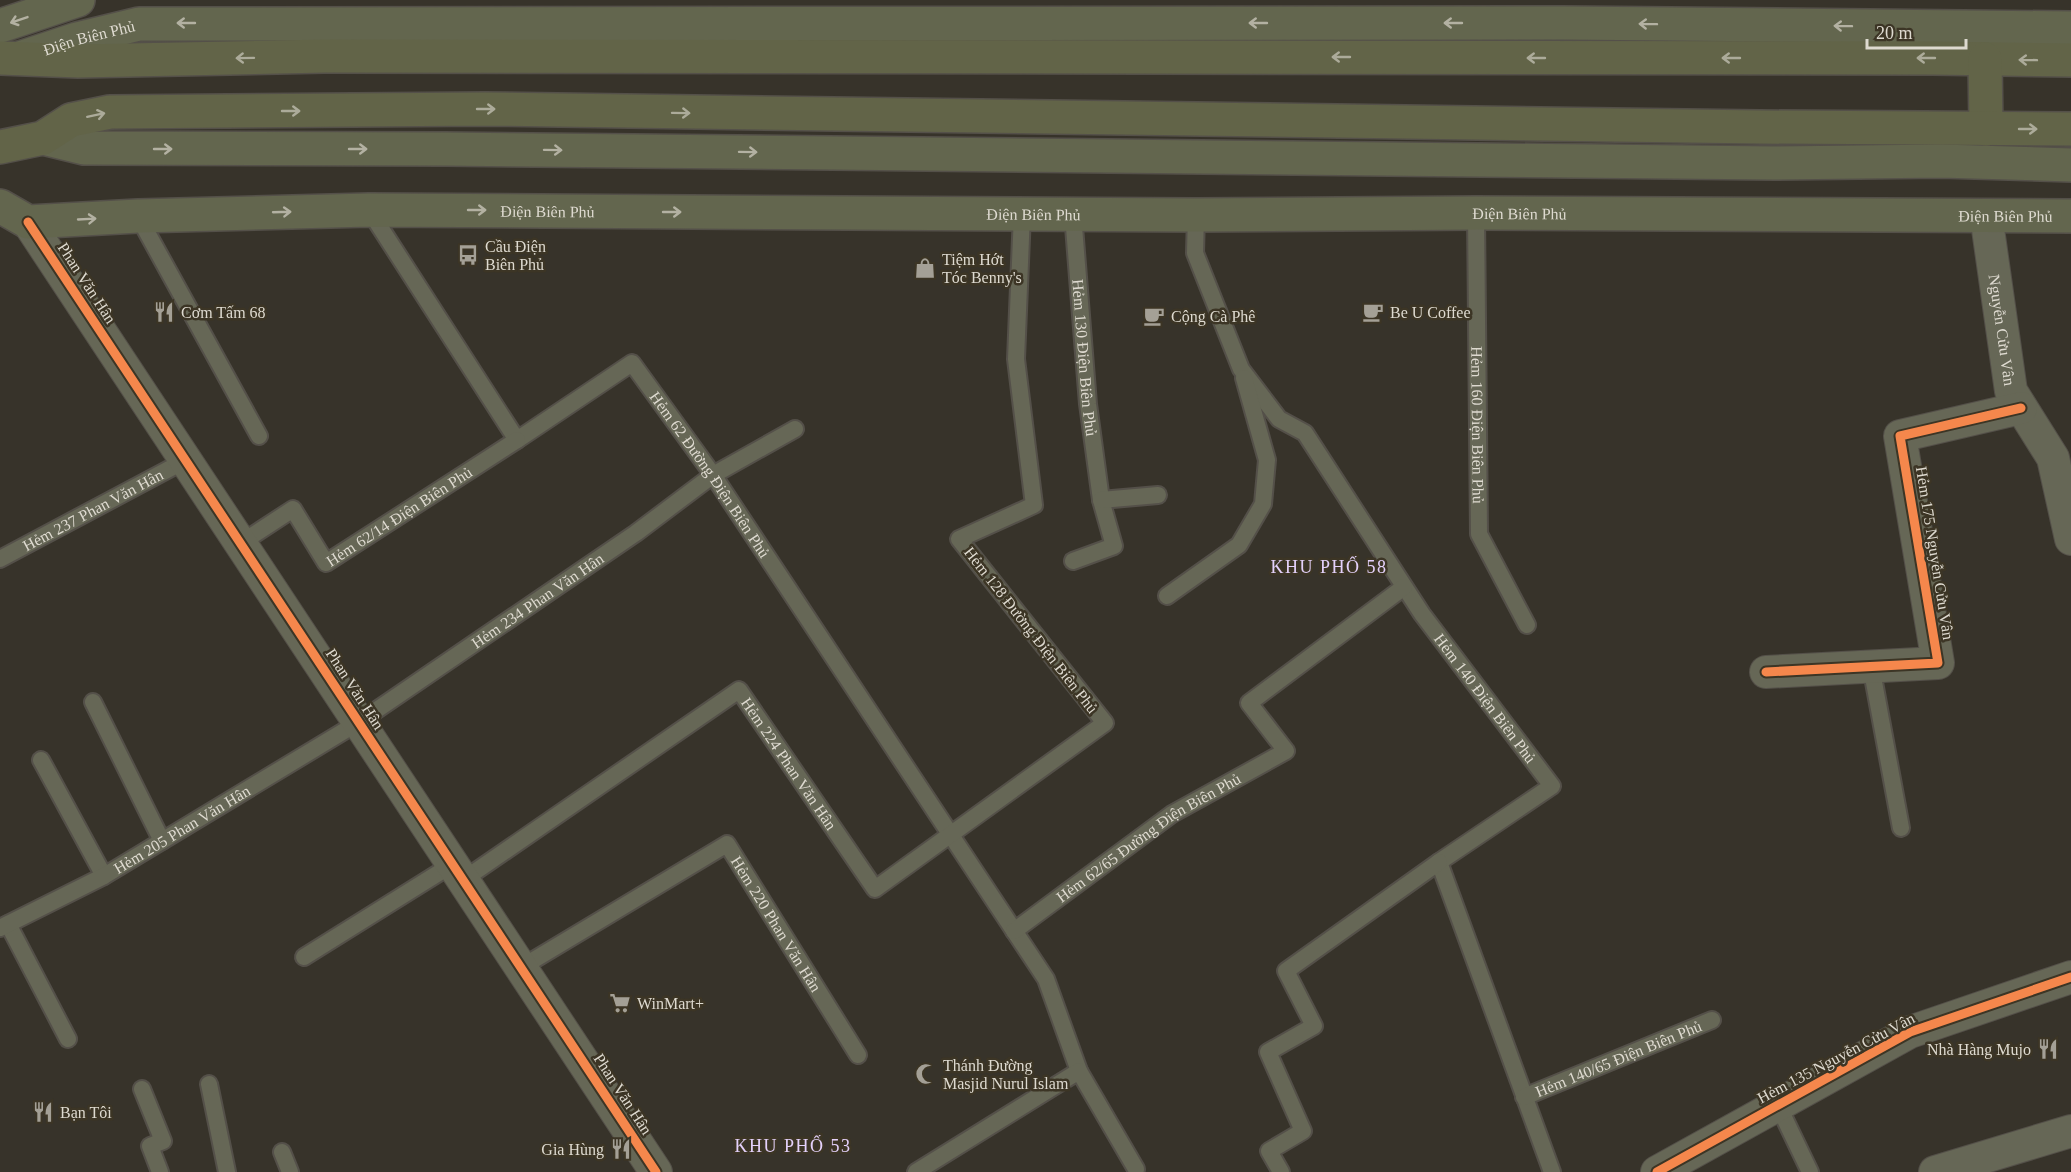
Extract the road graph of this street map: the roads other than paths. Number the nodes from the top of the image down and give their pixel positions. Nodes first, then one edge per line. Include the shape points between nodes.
1 (78, 0) edge
2 (0, 26) edge
3 (2071, 28) edge
4 (1985, 43) junction
5 (8, 58) edge
6 (2071, 60) edge
7 (1986, 129) junction
8 (2071, 129) edge
9 (43, 138) junction
10 (0, 147) edge
11 (1986, 163) junction
12 (2071, 165) edge
13 (0, 206) edge
14 (369, 210) junction
15 (1476, 213) junction
16 (1022, 214) junction
17 (1073, 214) junction
18 (1196, 215) junction
19 (1986, 215) junction
20 (138, 216) junction
21 (2071, 216) edge
22 (28, 222) junction
23 (1241, 369) junction
24 (2021, 408) junction
25 (795, 429) dead end
26 (259, 436) dead end
27 (516, 440) junction
28 (186, 460) junction
29 (713, 475) junction
30 (1158, 495) dead end
31 (1101, 500) junction
32 (2071, 539) edge
33 (241, 543) junction
34 (0, 559) edge
35 (1073, 561) dead end
36 (1404, 587) junction
37 (1167, 596) dead end
38 (1527, 625) dead end
39 (1871, 666) junction
40 (1766, 672) dead end
41 (93, 702) dead end
42 (359, 722) junction
43 (41, 760) dead end
44 (1901, 828) dead end
45 (951, 835) junction
46 (162, 841) junction
47 (1439, 862) junction
48 (458, 872) junction
49 (104, 876) junction
50 (4, 926) edge
51 (1014, 931) junction
52 (304, 957) dead end
53 (522, 967) junction
54 (2071, 977) edge
55 (1712, 1020) dead end
56 (68, 1039) dead end
57 (858, 1055) dead end
58 (1079, 1071) junction
59 (209, 1084) dead end
60 (142, 1089) dead end
61 (1524, 1097) junction
62 (1778, 1105) junction
63 (2071, 1131) edge
64 (282, 1152) dead end
65 (1136, 1169) dead end
66 (923, 1170) edge
67 (160, 1172) edge
68 (227, 1172) edge
69 (290, 1172) edge
70 (656, 1172) edge
71 (1281, 1172) edge
72 (1552, 1172) edge
73 (1658, 1172) edge
74 (1810, 1172) edge
75 (1935, 1172) edge

1 -> 2 main road
3 - 4 main road, Điện Biên Phủ
4 -> 5 highway, Điện Biên Phủ via 78,61
6 -> 4 highway, Điện Biên Phủ
4 - 7 highway
7 -> 8 highway
9 -> 7 highway via 71,120 110,112 485,109
7 - 11 main road
9 - 10 highway
9 -> 11 main road via 84,148
11 - 12 main road
11 - 19 main road
13 - 22 main road
14 -> 16 main road, Điện Biên Phủ
20 -> 14 main road, Điện Biên Phủ
14 - 27 lane
15 - 18 main road, Điện Biên Phủ
15 - 19 main road, Điện Biên Phủ
15 - 38 lane, Hẻm 160 Điện Biên Phủ via 1479,534
16 - 17 main road, Điện Biên Phủ
16 - 45 lane, Hẻm 128 Đường Điện Biên Phủ via 1016,358 1034,505 959,539 1105,723
17 - 18 main road, Điện Biên Phủ
17 - 31 lane, Hẻm 130 Điện Biên Phủ via 1088,404
18 - 23 lane, Hẻm 140 Điện Biên Phủ via 1195,253
19 - 21 main road, Điện Biên Phủ
19 - 24 street, Nguyễn Cửu Vân via 2011,391
22 -> 20 main road, Điện Biên Phủ
20 - 26 lane
22 - 28 street, Phan Văn Hân
23 - 36 lane, Hẻm 140 Điện Biên Phủ via 1279,419 1305,433
23 - 37 lane via 1267,460 1263,504 1239,545
24 - 32 street, Nguyễn Cửu Vân via 2053,458
24 - 39 street, Hẻm 175 Nguyễn Cửu Vân via 1900,436 1938,663
25 - 29 lane, Hẻm 234 Phan Văn Hân
27 - 29 lane, Hẻm 62 Đường Điện Biên Phủ via 632,363
27 - 33 lane, Hẻm 62/14 Điện Biên Phủ via 326,563 293,509
28 - 33 street, Phan Văn Hân
28 - 34 lane, Hẻm 237 Phan Văn Hân
29 - 42 lane, Hẻm 234 Phan Văn Hân via 636,533
29 - 45 lane, Hẻm 62 Đường Điện Biên Phủ
30 - 31 lane
31 - 35 lane, Hẻm 130 Điện Biên Phủ via 1114,546
33 - 42 street, Phan Văn Hân
36 - 47 lane, Hẻm 140 Điện Biên Phủ via 1552,786
36 - 51 lane, Hẻm 62/65 Đường Điện Biên Phủ via 1249,703 1286,751 1172,814
39 - 40 street, Hẻm 175 Nguyễn Cửu Vân
39 - 44 lane
41 - 46 lane
42 - 46 lane, Hẻm 205 Phan Văn Hân
42 - 48 street, Phan Văn Hân
43 - 49 lane
45 - 48 lane, Hẻm 224 Phan Văn Hân via 875,889 739,690
45 - 51 lane, Hẻm 62 Đường Điện Biên Phủ
46 - 49 lane, Hẻm 205 Phan Văn Hân
47 - 61 lane
47 - 71 lane via 1286,971 1314,1026 1268,1052 1303,1131 1269,1151
48 - 52 lane
48 - 53 street, Phan Văn Hân
49 - 50 lane, Hẻm 205 Phan Văn Hân
50 - 56 lane
51 - 58 lane, Hẻm 62 Đường Điện Biên Phủ via 1046,979
53 - 57 lane, Hẻm 220 Phan Văn Hân via 727,844
53 - 70 street, Phan Văn Hân
54 - 62 street, Hẻm 135 Nguyễn Cửu Vân via 1910,1032
55 - 61 lane, Hẻm 140/65 Điện Biên Phủ
58 - 65 lane, Hẻm 62 Đường Điện Biên Phủ
58 - 66 lane
59 - 68 lane
60 - 67 lane via 163,1141 150,1146
61 - 72 lane
62 - 73 street, Hẻm 135 Nguyễn Cửu Vân
62 - 74 lane
63 - 75 street
64 - 69 lane

